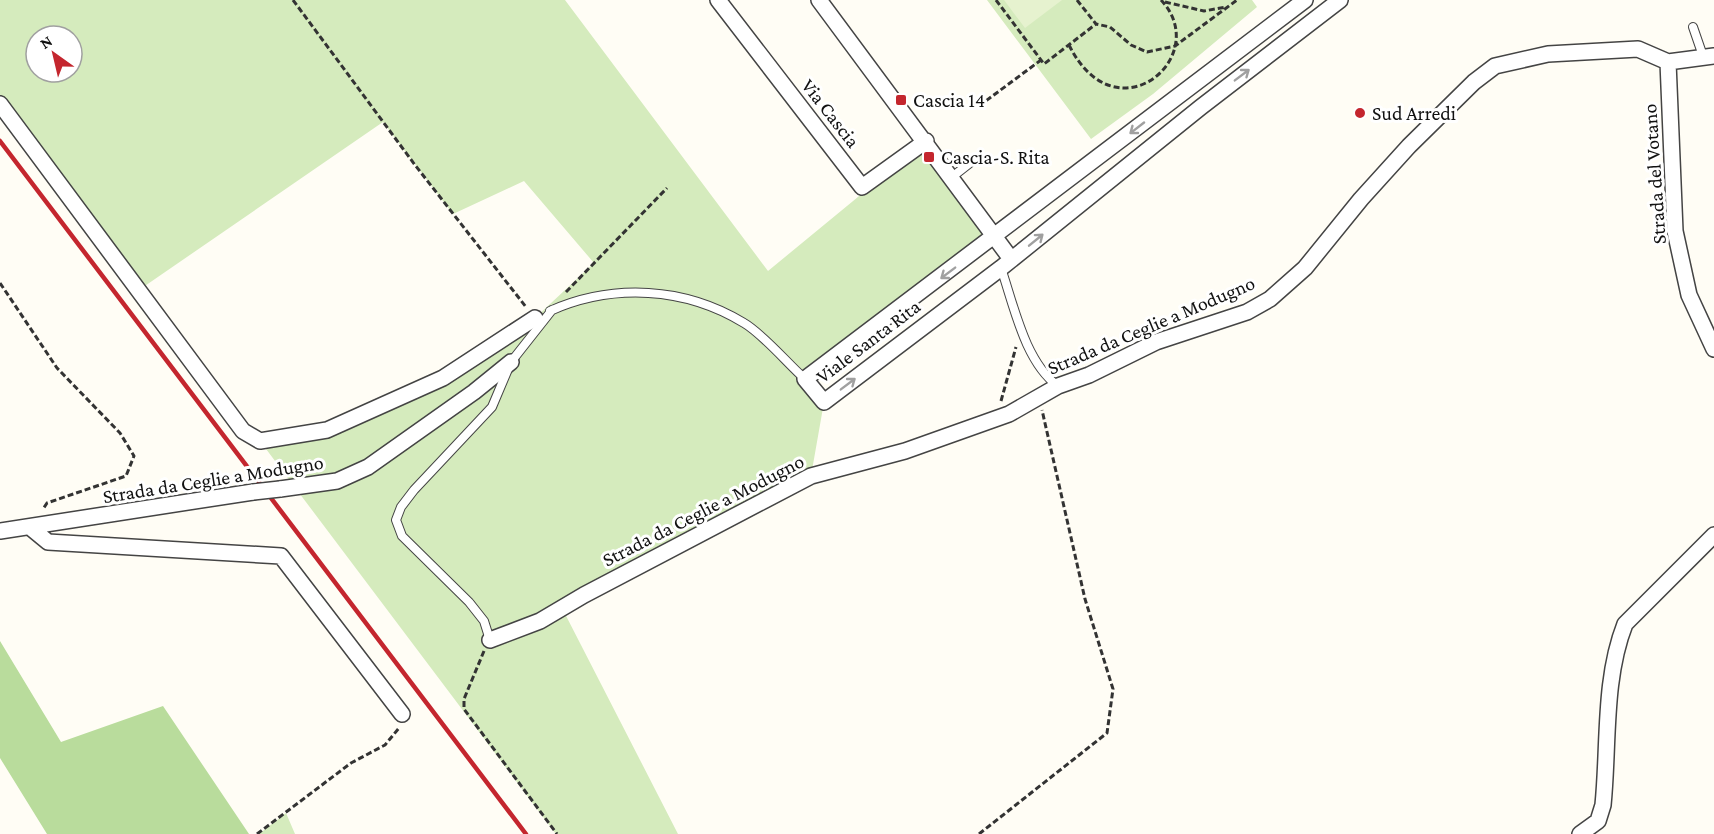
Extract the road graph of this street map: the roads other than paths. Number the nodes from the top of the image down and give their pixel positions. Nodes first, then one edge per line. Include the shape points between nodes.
1 (718, 0) edge
2 (819, 0) edge
3 (1305, 0) edge
4 (1340, 0) edge
5 (1693, 27) dead end
6 (1709, 56) edge
7 (1668, 62) junction
8 (1186, 91) junction
9 (0, 104) edge
10 (1198, 109) junction
11 (926, 141) junction
12 (975, 159) dead end
13 (951, 177) junction
14 (995, 238) junction
15 (1006, 264) junction
16 (552, 310) junction
17 (535, 318) joint
18 (1714, 349) edge
19 (511, 362) junction
20 (805, 380) junction
21 (1058, 386) junction
22 (31, 528) junction
23 (0, 531) edge
24 (1714, 535) edge
25 (490, 640) joint
26 (402, 714) road end
27 (1580, 834) edge

1 - 11 street, Via Cascia via 862,187
2 - 11 street
3 - 8 street, Viale Santa Rita
10 -> 4 street, Viale Santa Rita
5 - 6 lane
6 - 7 street
7 - 18 street, Strada del Votano via 1675,231 1689,295
7 - 21 street, Strada da Ceglie a Modugno via 1638,49 1548,54 1496,66 1474,82 1410,146 1305,268 1270,299 1246,312 1156,342
8 - 10 street
8 -> 14 street, Viale Santa Rita
9 - 17 street via 243,430 260,441 327,430 443,378
15 -> 10 street, Viale Santa Rita
11 - 13 street
12 - 13 lane
13 - 14 street
14 - 15 street
14 -> 20 street, Viale Santa Rita
20 -> 15 street, Viale Santa Rita via 824,402
15 - 21 lane via 1035,364
16 - 17 lane
16 - 19 lane
16 - 20 lane via 594,295 636,291 709,306 746,324
19 - 22 street, Strada da Ceglie a Modugno, bridge via 368,467 337,481
19 - 25 lane via 492,407 414,490 396,520 402,536 484,621
21 - 25 street, Strada da Ceglie a Modugno via 1009,414 905,451 811,476 540,621
22 - 23 street, Strada da Ceglie a Modugno
22 - 26 street via 48,542 281,556
24 - 27 street via 1624,624 1611,681 1603,806 1598,821

